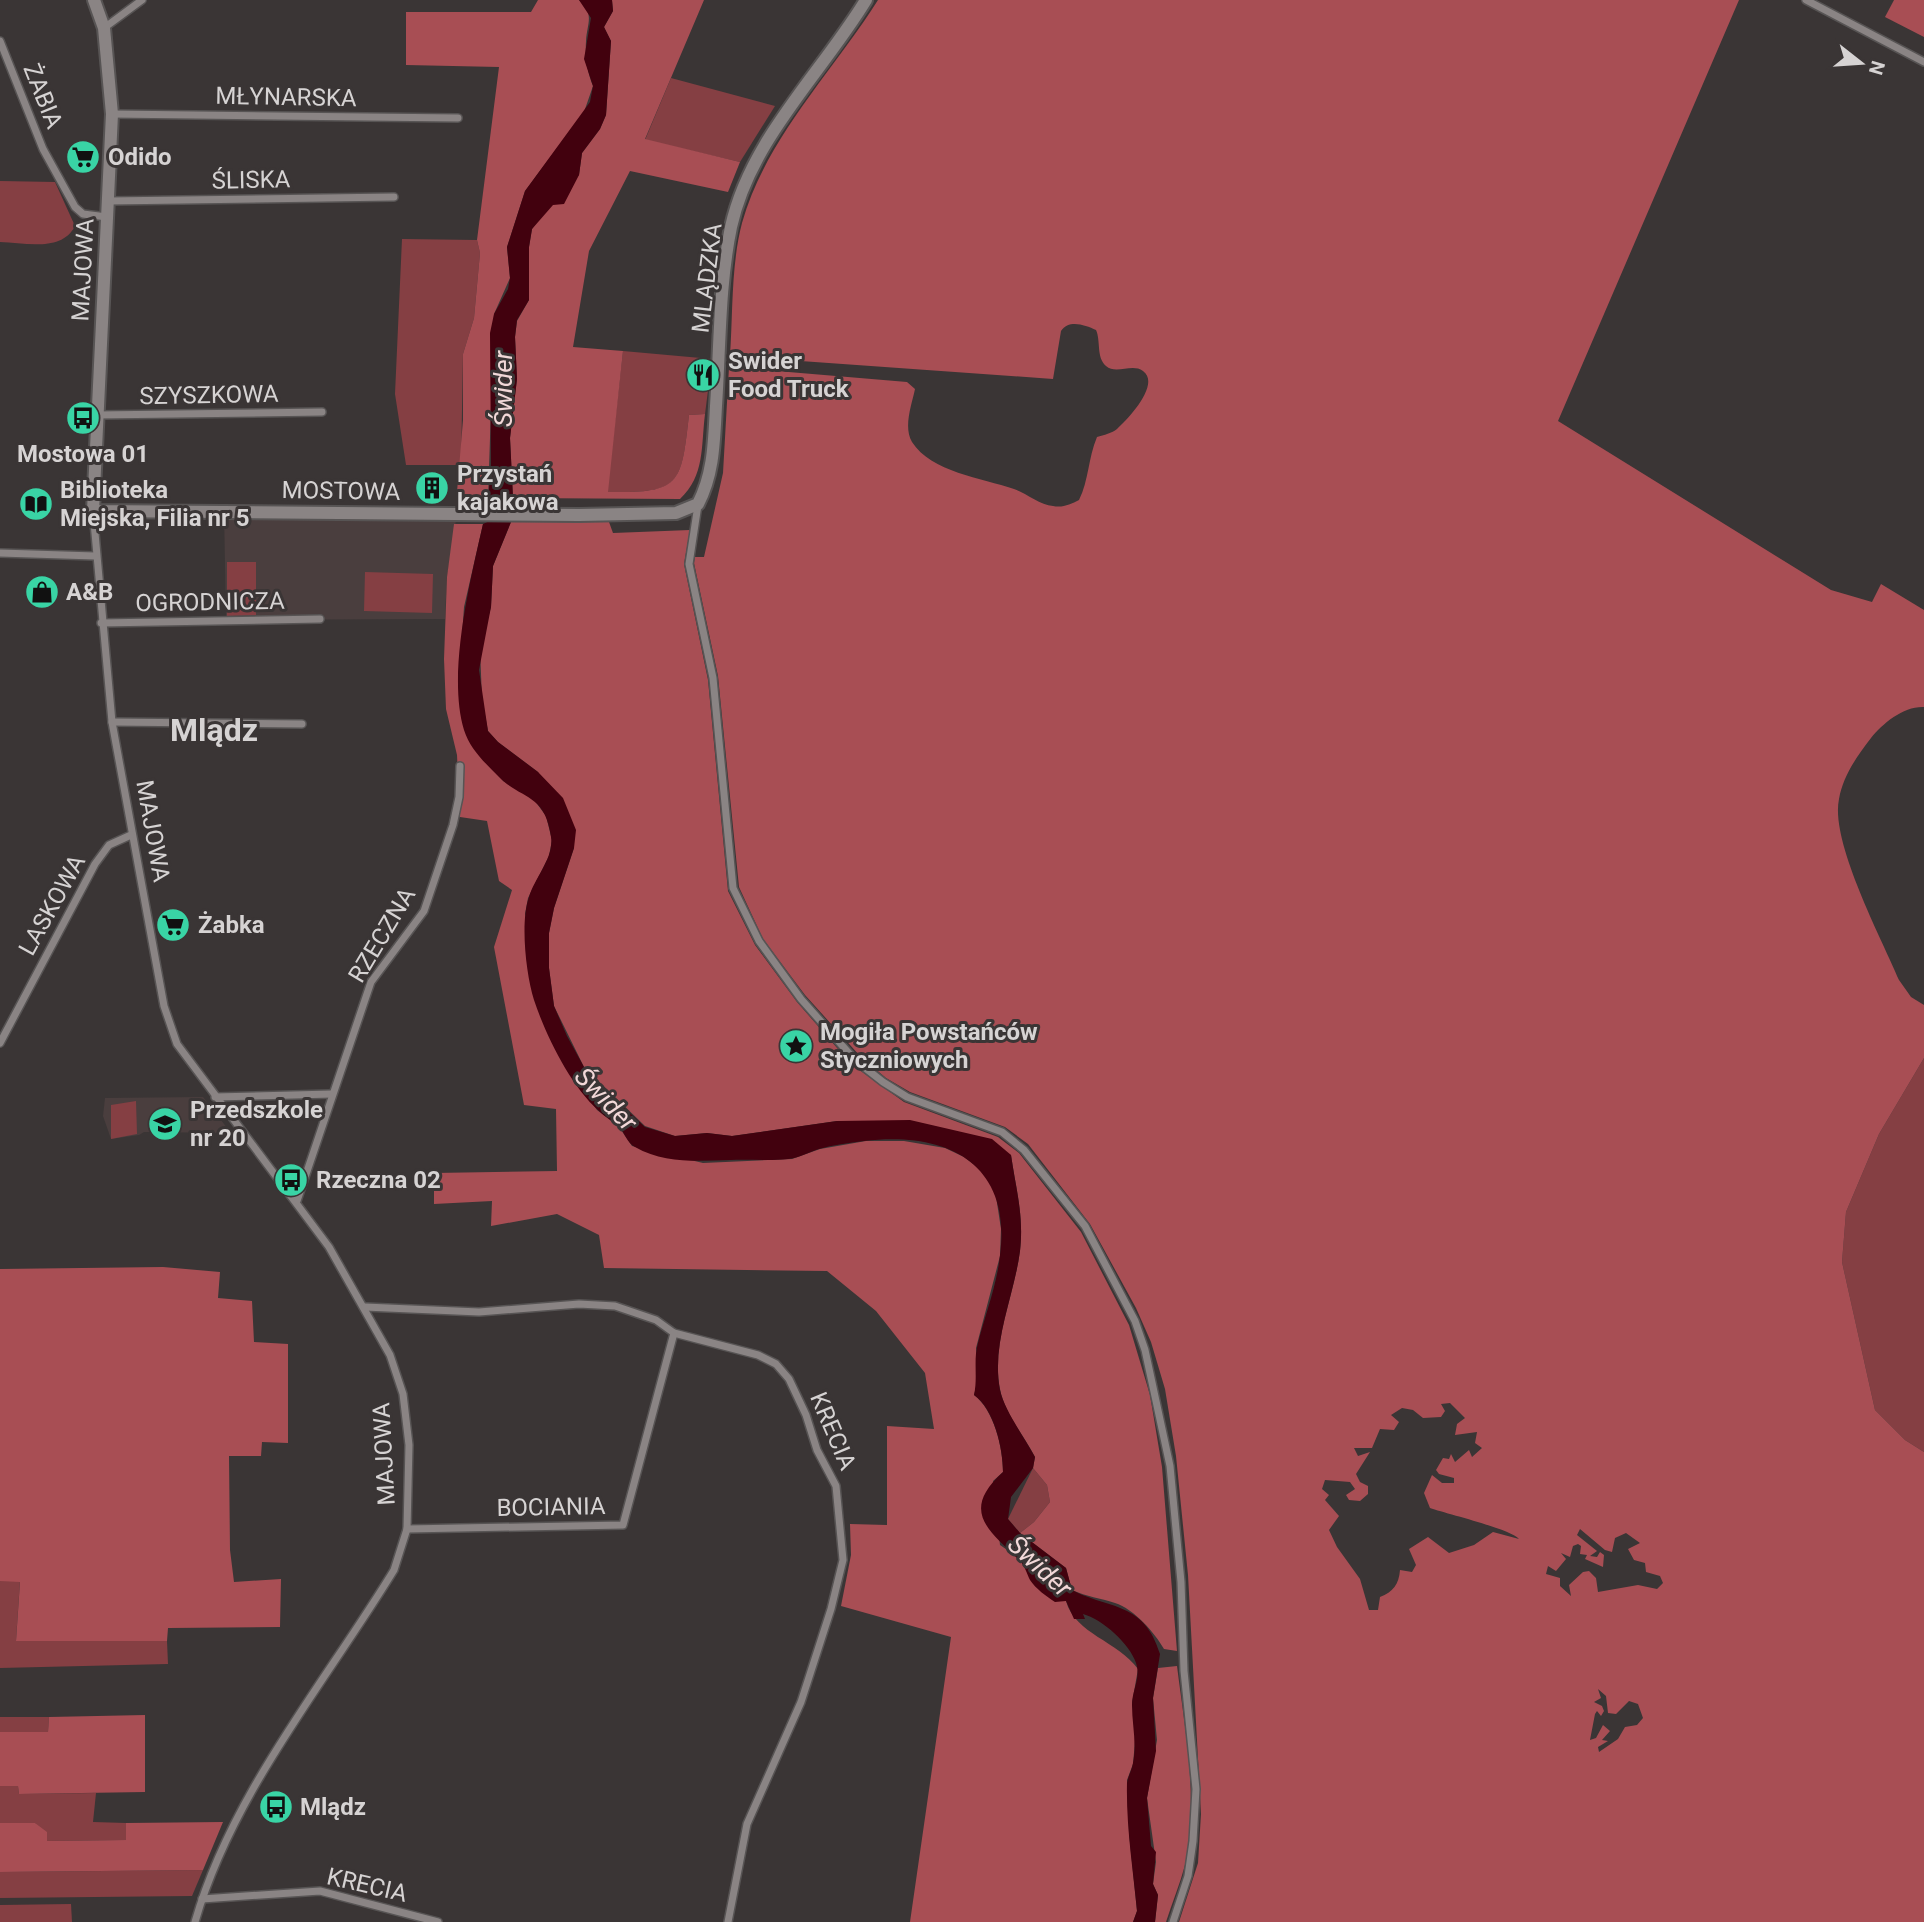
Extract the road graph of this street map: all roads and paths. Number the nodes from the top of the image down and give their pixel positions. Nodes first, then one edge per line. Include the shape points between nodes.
1 (94, 0) edge
2 (142, 0) edge
3 (866, 0) edge
4 (1806, 0) edge
5 (104, 28) junction
6 (0, 41) edge
7 (1924, 62) edge
8 (112, 114) junction
9 (458, 118) dead end
10 (394, 197) dead end
11 (108, 201) junction
12 (107, 217) junction
13 (322, 412) dead end
14 (96, 415) junction
15 (698, 504) junction
16 (93, 511) junction
17 (0, 553) edge
18 (95, 556) junction
19 (320, 619) dead end
20 (101, 624) junction
21 (112, 722) junction
22 (302, 724) dead end
23 (460, 766) dead end
24 (131, 835) junction
25 (0, 1043) edge
26 (332, 1094) junction
27 (215, 1097) junction
28 (297, 1201) junction
29 (365, 1307) junction
30 (674, 1333) junction
31 (407, 1529) junction
32 (202, 1899) junction
33 (195, 1922) edge
34 (438, 1922) edge
35 (728, 1922) edge
36 (1173, 1922) edge

1 - 5 street, MAJOWA
2 - 5 street
3 - 15 street, MLĄDZKA via 788,110 744,186 725,266 711,471
4 - 7 street
5 - 8 street, MAJOWA
6 - 12 street, ŻABIA via 43,149 75,207 83,214
8 - 9 street, MŁYNARSKA
8 - 11 street, MAJOWA
10 - 11 street, ŚLISKA
11 - 12 street, MAJOWA
12 - 14 street, MAJOWA
13 - 14 street, SZYSZKOWA
14 - 16 street, MAJOWA
15 - 16 street, MOSTOWA via 676,513
15 - 36 street via 689,564 713,678 733,888 759,941 801,999 874,1075 907,1097 1002,1132 1024,1150 1085,1226 1135,1321 1145,1350 1170,1465 1196,1789 1188,1876
16 - 18 street, MAJOWA
17 - 18 street
18 - 20 street, MAJOWA
19 - 20 street, OGRODNICZA
20 - 21 street, MAJOWA
21 - 22 street
21 - 24 street, MAJOWA
23 - 26 street, RZECZNA via 453,825 424,911 371,982
24 - 25 street, LASKOWA via 109,845 94,864
24 - 27 street, MAJOWA via 164,1006 177,1044
26 - 27 street
26 - 28 street, RZECZNA
27 - 28 street, MAJOWA
28 - 29 street, MAJOWA
29 - 30 street, KRECIA via 489,1312 579,1304 615,1306 656,1320
29 - 31 street, MAJOWA via 390,1355 403,1394 409,1445
30 - 31 street, BOCIANIA via 623,1525
30 - 35 street, KRECIA via 776,1364 789,1379 806,1415 840,1505 843,1560 831,1609 801,1702 747,1824
31 - 32 street, MAJOWA via 394,1570 226,1836
32 - 33 street, MAJOWA
32 - 34 street, KRECIA via 320,1891

